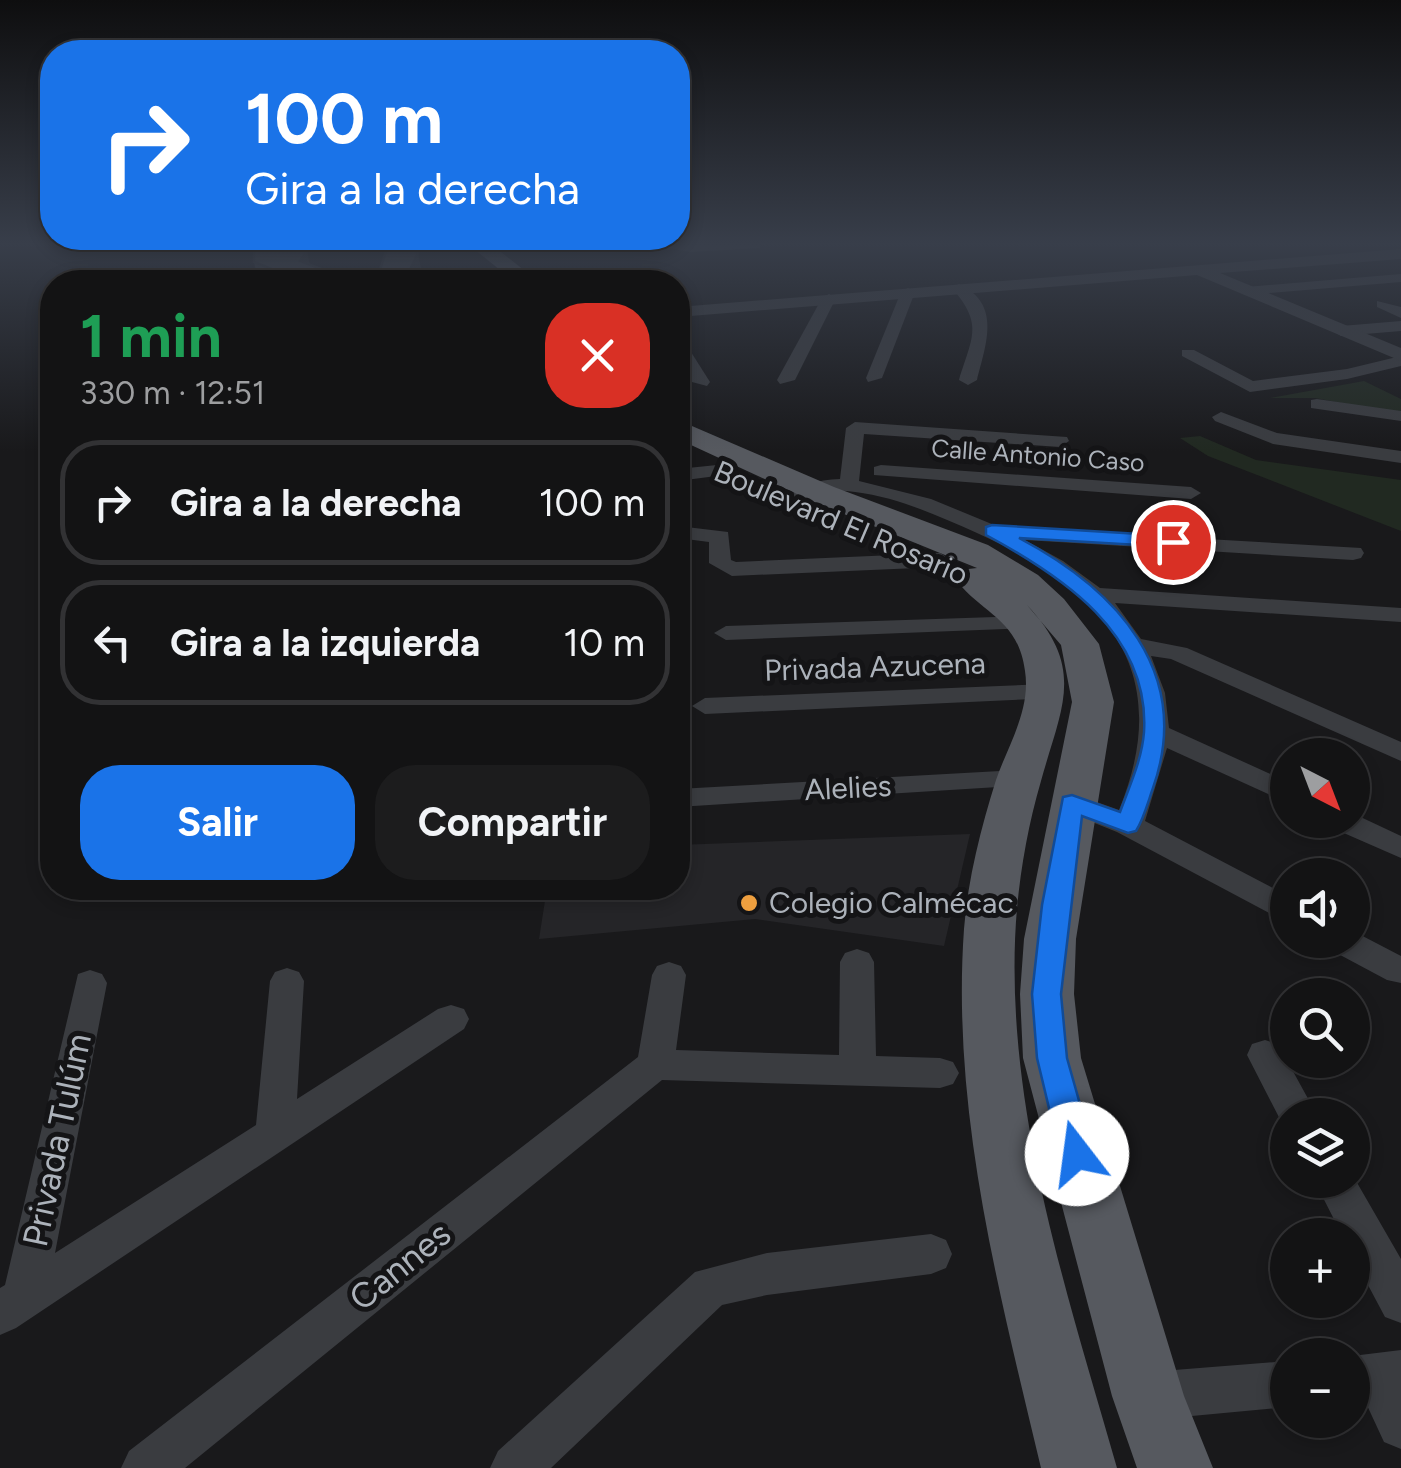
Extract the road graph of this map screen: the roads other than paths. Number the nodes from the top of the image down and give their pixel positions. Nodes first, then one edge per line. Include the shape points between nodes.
1 (820, 314) edge
2 (899, 314) edge
3 (982, 314) edge
4 (1299, 314) edge
5 (1401, 326) edge
6 (1341, 331) junction
7 (1188, 354) dead end
8 (1401, 358) edge
9 (690, 364) edge
10 (874, 378) dead end
11 (786, 380) dead end
12 (968, 380) dead end
13 (701, 382) dead end
14 (1317, 404) dead end
15 (1401, 416) edge
16 (1221, 417) dead end
17 (690, 435) edge
18 (1060, 441) dead end
19 (1401, 457) edge
20 (691, 466) edge
21 (881, 472) dead end
22 (958, 478) junction
23 (817, 493) junction
24 (1192, 494) dead end
25 (992, 531) junction
26 (690, 533) edge
27 (947, 537) junction
28 (1353, 552) dead end
29 (1092, 595) junction
30 (1401, 615) edge
31 (1023, 623) junction
32 (726, 633) dead end
33 (1134, 646) junction
34 (1048, 692) junction
35 (705, 706) dead end
36 (1155, 732) junction
37 (1401, 752) edge
38 (1019, 779) junction
39 (1270, 786) edge
40 (690, 797) edge
41 (1072, 803) junction
42 (1128, 825) junction
43 (1370, 834) edge
44 (1401, 848) edge
45 (1270, 901) edge
46 (1370, 956) edge
47 (857, 962) dead end
48 (1398, 971) dead end
49 (668, 975) dead end
50 (287, 981) dead end
51 (90, 982) dead end
52 (450, 1019) dead end
53 (1265, 1055) dead end
54 (656, 1065) junction
55 (857, 1069) junction
56 (940, 1073) dead end
57 (1289, 1098) edge
58 (275, 1134) junction
59 (1344, 1198) edge
60 (930, 1254) dead end
61 (1401, 1302) edge
62 (12, 1305) edge
63 (1377, 1376) edge
64 (1270, 1386) edge
65 (1148, 1396) junction
66 (1401, 1425) edge
67 (146, 1468) edge
68 (515, 1468) edge
69 (1079, 1468) edge
70 (1175, 1468) edge

1 - 11 street
2 - 10 street
3 - 12 street
4 - 6 street
5 - 6 street
6 - 8 street
7 - 8 street via 1250,387 1347,374
9 - 13 street
14 - 15 street
16 - 19 street via 1273,438
17 - 23 main road, Boulevard El Rosario
18 - 23 street via 854,428
20 - 23 main road, Boulevard El Rosario
21 - 22 street, Calle Antonio Caso
22 - 24 street, Calle Antonio Caso
22 - 27 street
23 - 27 main road, Boulevard El Rosario
23 - 41 main road, Boulevard El Rosario via 976,552 1026,583 1064,623 1080,644 1093,702
25 - 27 street
25 - 28 street
25 - 29 street
26 - 27 street via 720,537 720,563 732,569
27 - 31 main road, Boulevard El Rosario
29 - 30 street
29 - 33 street
31 - 32 street
31 - 34 main road, Boulevard El Rosario via 1040,652
33 - 36 street via 1152,694
33 - 37 street via 1178,652
34 - 35 street, Privada Azucena
34 - 38 main road
36 - 39 street
36 - 42 street
38 - 40 street, Alelies
38 - 69 main road via 990,926 994,1066 1035,1297
41 - 42 street
41 - 65 main road, Boulevard El Rosario via 1050,939 1052,1058
42 - 45 street
43 - 44 street
46 - 48 street
47 - 55 street
49 - 54 street
50 - 58 street
51 - 62 street, Privada Tulúm
52 - 58 street, Privada Tulúm
53 - 57 street
54 - 55 street
54 - 67 street, Cannes
55 - 56 street
58 - 62 street, Privada Tulúm
59 - 61 street
60 - 68 street via 710,1287
63 - 66 street
64 - 65 street
65 - 70 main road, Boulevard El Rosario

